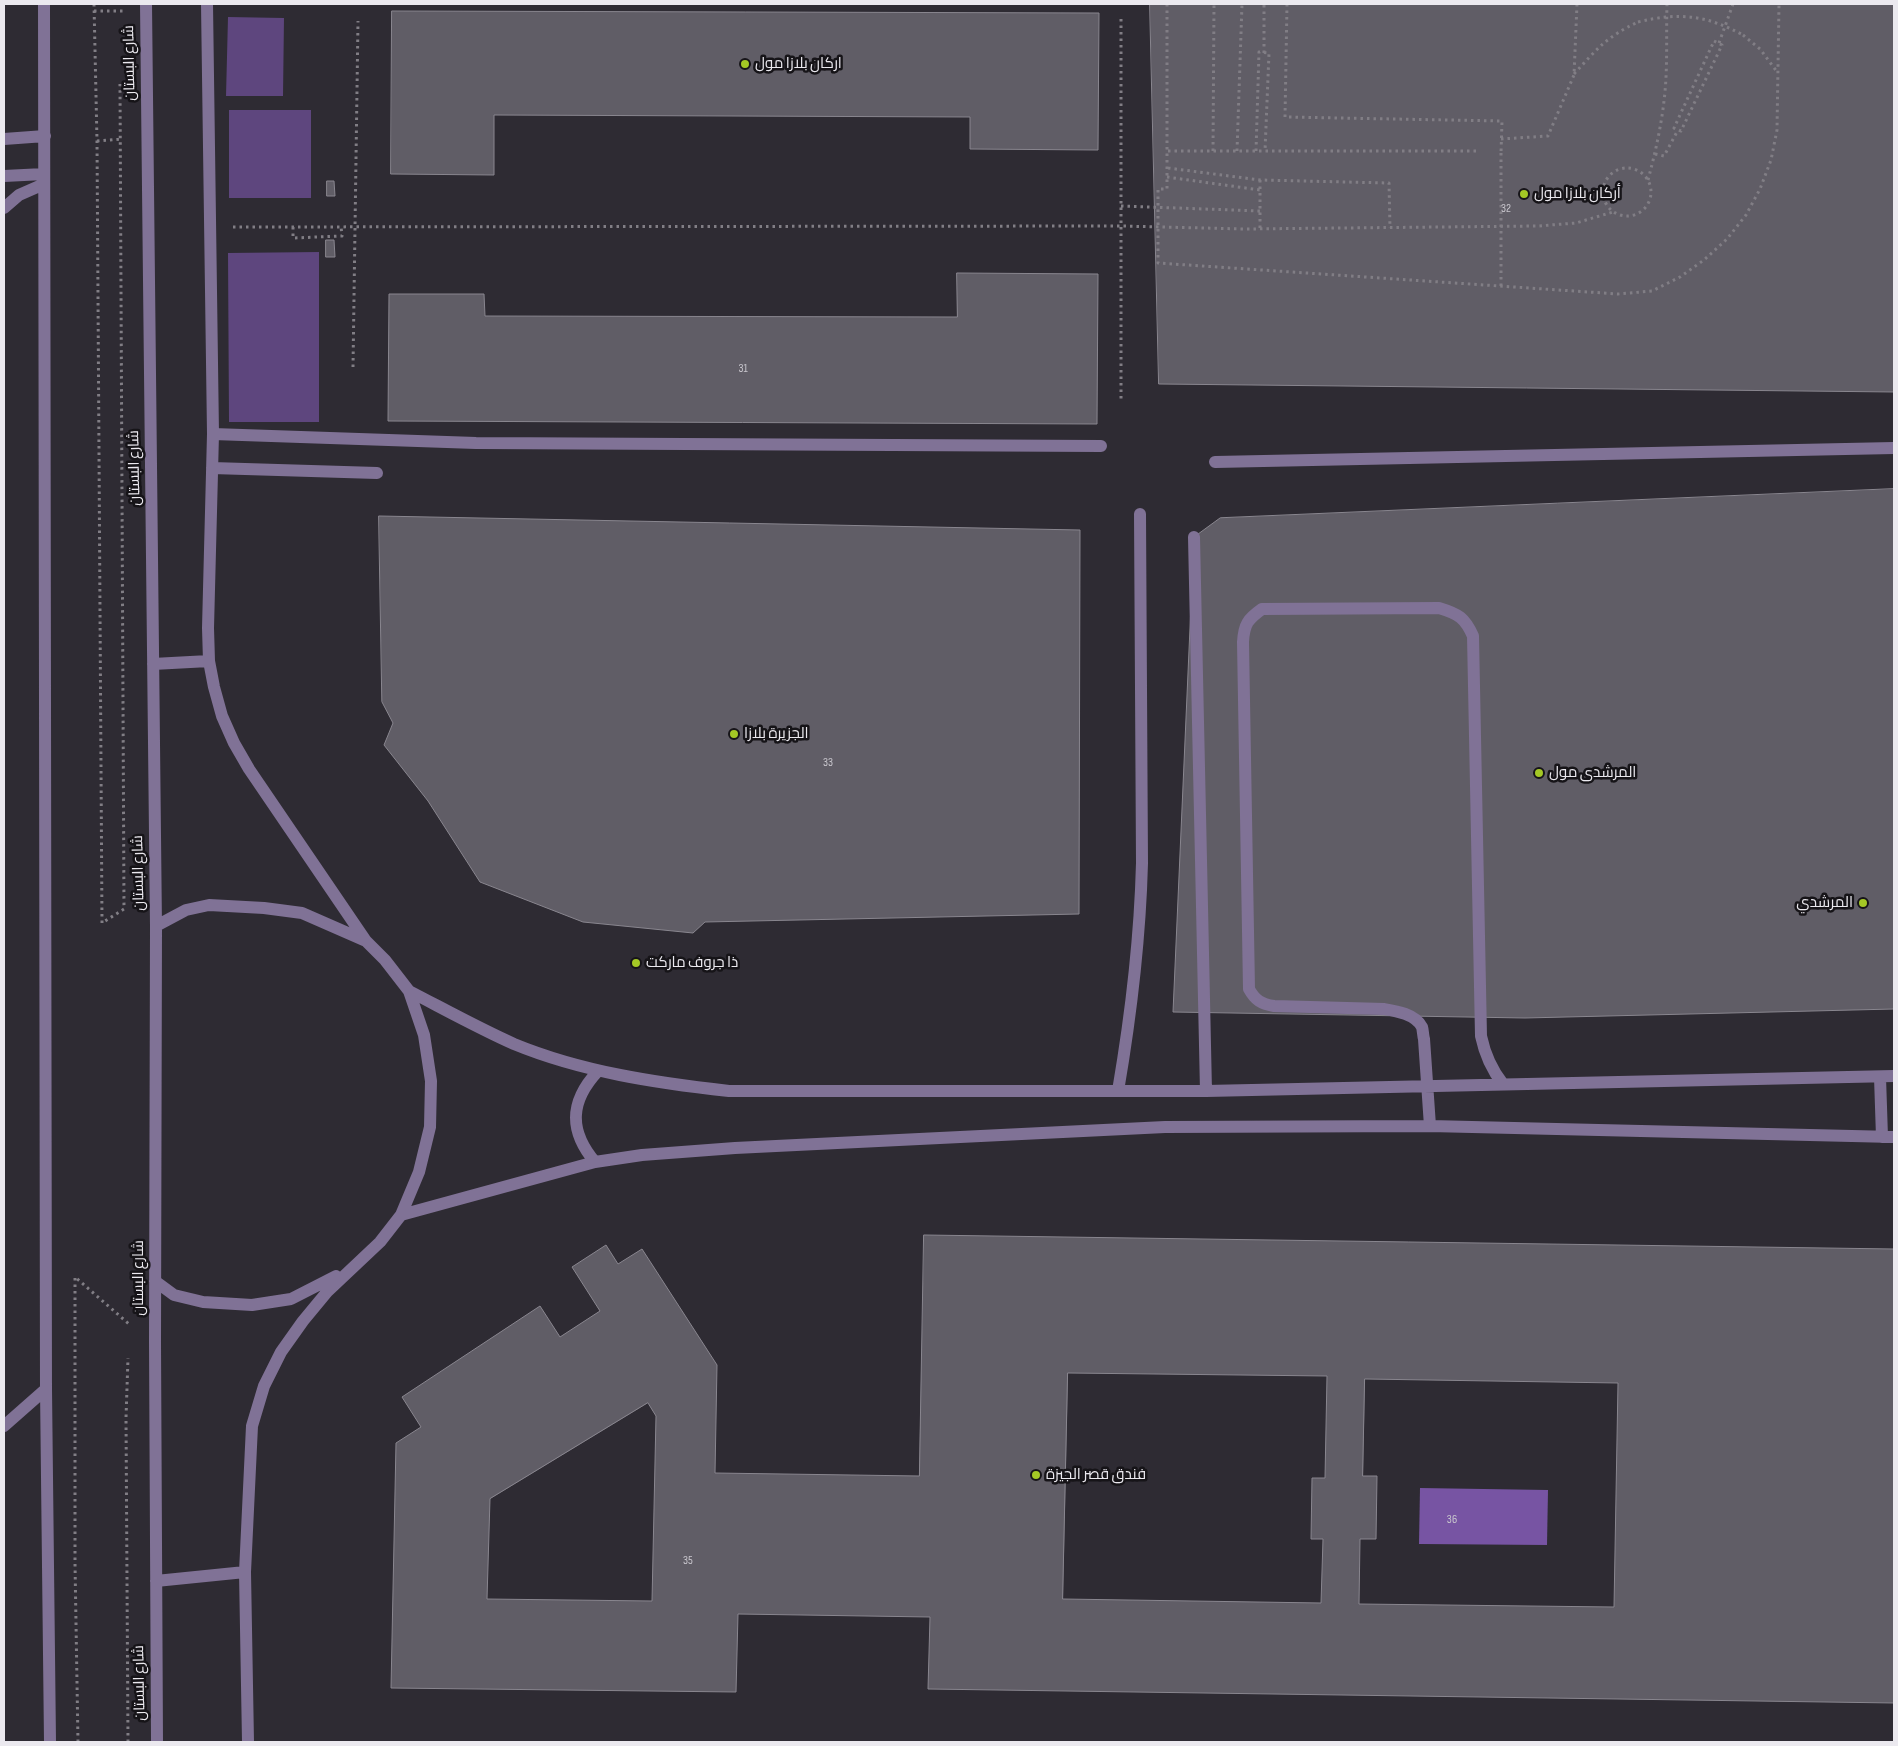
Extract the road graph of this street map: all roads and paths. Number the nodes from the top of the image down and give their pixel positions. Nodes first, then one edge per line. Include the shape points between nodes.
1 (44, 4) edge
2 (94, 4) edge
3 (120, 4) edge
4 (146, 4) edge
5 (207, 4) edge
6 (1167, 4) edge
7 (1214, 4) edge
8 (1242, 4) edge
9 (1264, 4) edge
10 (1287, 4) edge
11 (1576, 4) edge
12 (1667, 4) edge
13 (1733, 4) edge
14 (1779, 4) edge
15 (1121, 19) dead end
16 (120, 21) dead end
17 (358, 21) dead end
18 (1719, 43) junction
19 (1264, 53) junction
20 (1778, 74) junction
21 (1574, 75) junction
22 (120, 80) dead end
23 (1678, 130) junction
24 (45, 136) junction
25 (4, 139) edge
26 (1501, 139) junction
27 (1168, 151) junction
28 (1213, 151) junction
29 (1237, 151) junction
30 (1256, 151) junction
31 (1265, 151) junction
32 (1478, 151) dead end
33 (1655, 154) junction
34 (1168, 168) junction
35 (4, 176) edge
36 (1167, 177) junction
37 (44, 179) junction
38 (1260, 180) junction
39 (1648, 180) junction
40 (1260, 190) junction
41 (1121, 206) junction
42 (1158, 207) junction
43 (4, 208) edge
44 (1260, 212) junction
45 (1613, 212) junction
46 (341, 226) junction
47 (355, 226) junction
48 (1121, 226) junction
49 (292, 227) junction
50 (1158, 227) junction
51 (210, 228) junction
52 (1390, 228) junction
53 (1260, 229) junction
54 (1501, 286) junction
55 (353, 367) dead end
56 (1121, 399) dead end
57 (213, 434) junction
58 (1101, 446) dead end
59 (1894, 448) edge
60 (1215, 462) dead end
61 (212, 468) junction
62 (377, 473) dead end
63 (1140, 514) dead end
64 (1194, 538) dead end
65 (209, 662) junction
66 (153, 664) junction
67 (156, 926) junction
68 (366, 941) junction
69 (409, 991) junction
70 (598, 1070) junction
71 (1894, 1076) edge
72 (1880, 1077) junction
73 (1503, 1084) junction
74 (1426, 1086) junction
75 (1118, 1091) junction
76 (1206, 1091) junction
77 (1430, 1126) junction
78 (1888, 1137) edge
79 (595, 1162) junction
80 (401, 1215) junction
81 (353, 1266) junction
82 (156, 1281) junction
83 (129, 1333) dead end
84 (128, 1352) dead end
85 (46, 1389) junction
86 (4, 1426) edge
87 (244, 1572) junction
88 (156, 1581) junction
89 (50, 1742) edge
90 (78, 1742) edge
91 (128, 1742) edge
92 (157, 1742) edge
93 (248, 1742) edge

1 - 24 street
2 - 22 path via 102,923 124,909
3 - 16 path
4 - 66 street, شارع البستان
5 - 51 street
6 - 27 path
7 - 28 path
8 - 29 path
9 - 19 path
10 - 26 path via 1285,117 1502,121
11 - 21 path
12 - 33 path via 1665,92
13 - 18 path
14 - 20 path
15 - 41 path
17 - 47 path
18 - 23 path via 1722,45 1686,123 1681,132
18 - 23 path via 1714,41 1674,128
19 - 30 path via 1259,52
19 - 31 path via 1269,53
20 - 21 path, bridge via 1760,49 1743,35 1723,24 1681,15 1638,22 1619,31 1602,43
20 - 54 path via 1777,130 1771,160 1760,188 1732,233 1704,260 1652,291 1618,294
21 - 26 path via 1548,136
23 - 33 path via 1664,156
24 - 25 street
24 - 37 street
26 - 54 path, bridge
27 - 28 path
27 - 34 path
28 - 29 path
29 - 30 path
30 - 31 path
31 - 32 path
33 - 39 path
34 - 36 path
34 - 38 path
35 - 37 street
36 - 40 path
36 - 42 path via 1168,189 1158,190
37 - 43 street via 19,194
37 - 85 street
38 - 40 path
38 - 52 path via 1389,183
39 - 45 path via 1651,191 1643,210 1623,216
39 - 45 path via 1631,168 1611,174 1603,193
40 - 44 path
41 - 42 path
41 - 48 path
42 - 44 path
42 - 50 path
44 - 53 path
45 - 52 path via 1557,226
46 - 47 path
46 - 49 path
46 - 49 path via 342,236 293,238
47 - 48 path
47 - 55 path
48 - 50 path
48 - 56 path
49 - 51 path
50 - 53 path
50 - 54 path via 1158,263
51 - 57 street
52 - 53 path
57 - 58 street via 476,443
57 - 61 street
59 - 60 street
61 - 62 street
61 - 65 street
63 - 75 street via 1140,911 1135,978
64 - 76 street
65 - 66 street
65 - 68 street via 222,716 248,769
66 - 67 street, شارع البستان
67 - 68 street via 186,910 209,905 264,908 302,913
67 - 82 street, شارع البستان
68 - 69 street
69 - 70 street via 515,1044
69 - 80 street via 426,1044 431,1081 430,1127 419,1172
70 - 75 street via 729,1091
70 - 79 street via 586,1083 576,1116 584,1149
71 - 72 street
72 - 73 street
72 - 78 street
73 - 74 street
73 - 74 street via 1492,1070 1481,1036 1473,636 1467,623 1456,613 1439,608 1262,609 1250,618 1244,629 1243,642 1249,989 1254,998 1269,1006 1384,1009 1410,1016 1422,1026
74 - 76 street
74 - 77 street
75 - 76 street
77 - 78 street
77 - 79 street via 1165,1127 735,1148
79 - 80 street
80 - 81 street via 380,1242
81 - 82 street via 291,1299 252,1305 203,1302 174,1295
81 - 87 street via 303,1321 281,1352 264,1386 252,1426
82 - 88 street, شارع البستان
83 - 90 path via 130,1323 76,1277
84 - 91 path
85 - 86 street
85 - 89 street
87 - 88 street
87 - 93 street
88 - 92 street, شارع البستان

